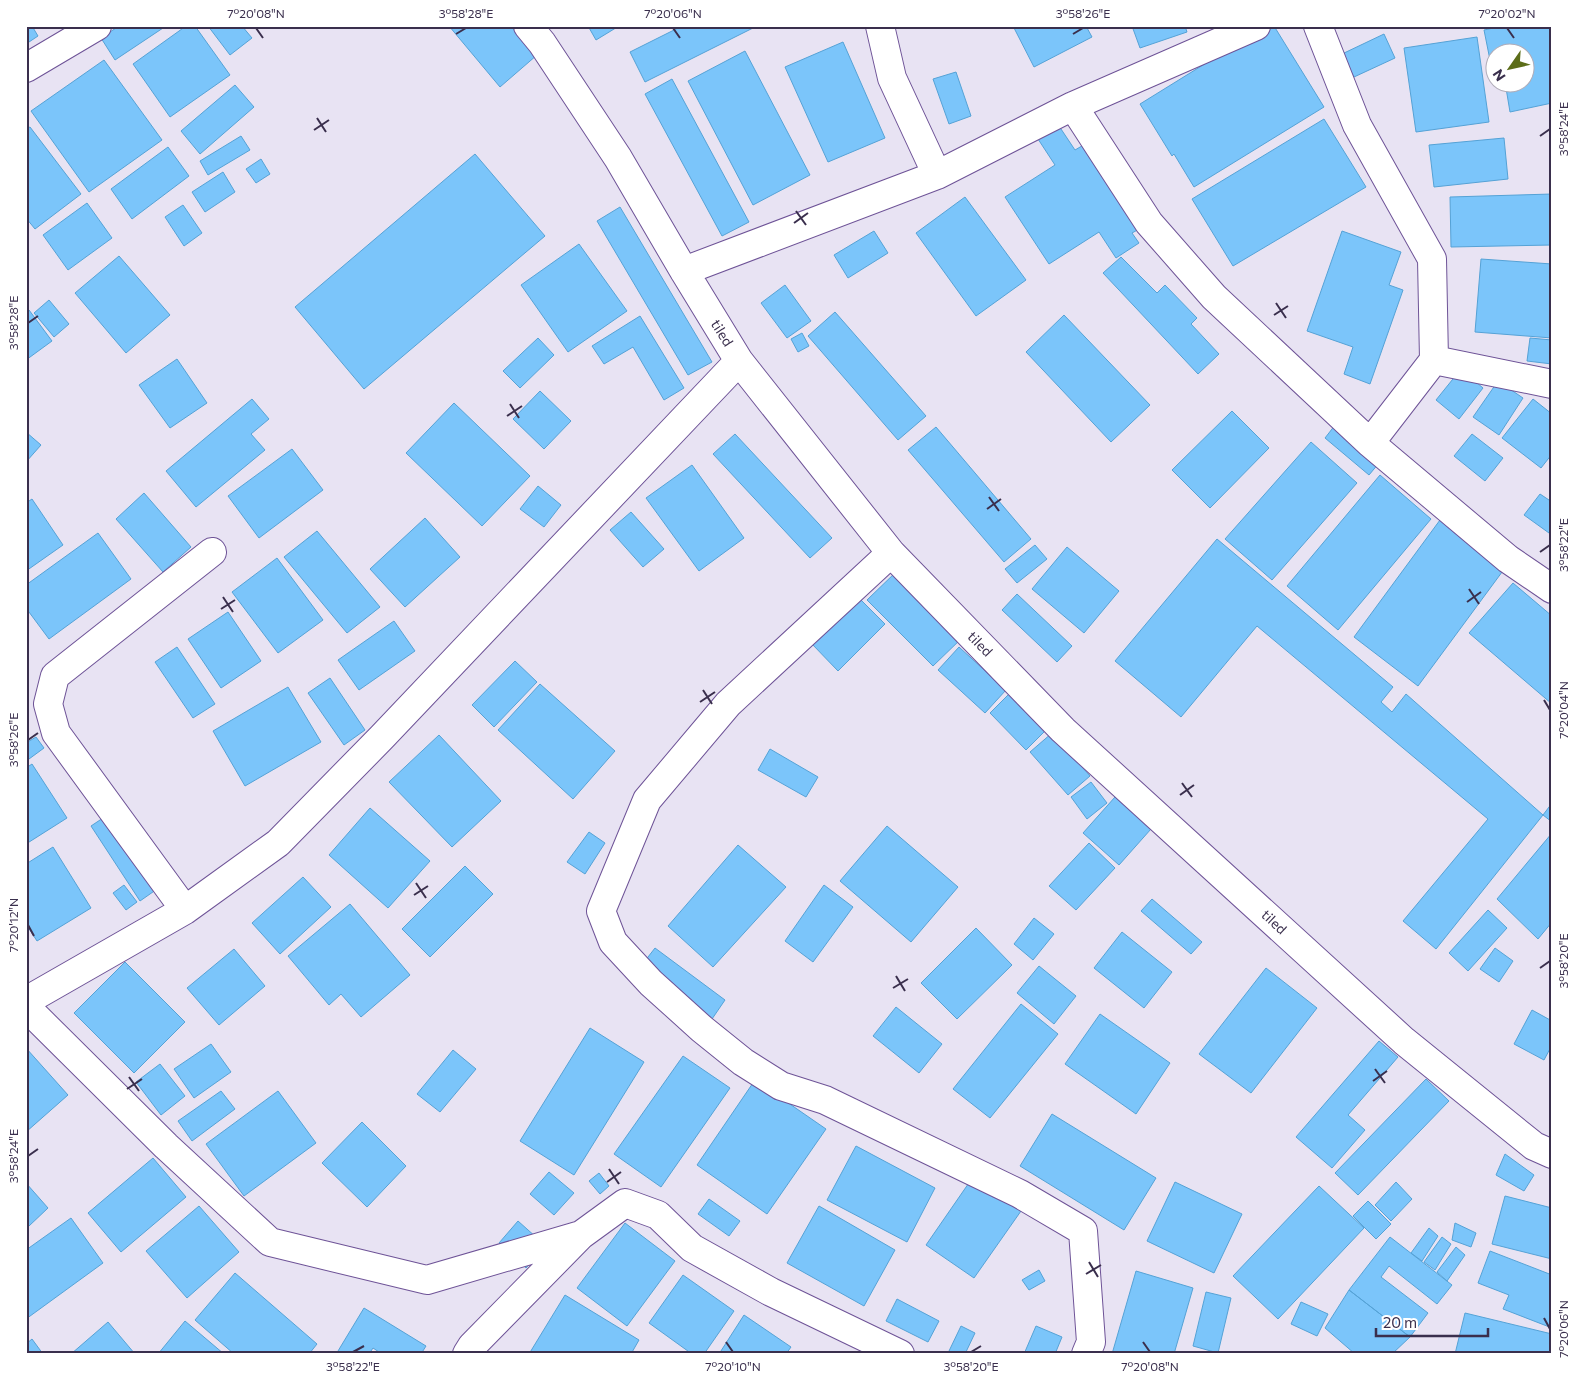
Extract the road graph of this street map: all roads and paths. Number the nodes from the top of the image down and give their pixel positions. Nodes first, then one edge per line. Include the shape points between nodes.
1 (97, 26) edge
2 (528, 26) edge
3 (880, 26) edge
4 (1256, 26) edge
5 (1318, 26) edge
6 (26, 68) edge
7 (1073, 106) junction
8 (937, 175) junction
9 (684, 271) junction
10 (1434, 360) junction
11 (739, 361) junction
12 (1552, 384) edge
13 (1370, 443) junction
14 (212, 552) dead end
15 (891, 553) junction
16 (1552, 589) edge
17 (185, 910) junction
18 (26, 1001) edge
19 (26, 1007) edge
20 (1552, 1154) edge
21 (581, 1235) junction
22 (467, 1354) edge
23 (900, 1354) edge
24 (1086, 1354) edge

1 - 6 street
2 - 9 street, tiled via 618,158
3 - 8 street via 892,78
4 - 7 street
5 - 10 street via 1357,125 1432,259
7 - 8 street
7 - 13 street via 1149,223 1214,297
8 - 9 street
9 - 11 street, tiled
10 - 12 street
10 - 13 street
11 - 15 street, tiled
11 - 17 street via 278,843
13 - 16 street via 1508,559
14 - 17 street via 55,676 48,704 56,733
15 - 20 street, tiled via 1063,730 1404,1041 1534,1146
15 - 24 street via 728,704 647,800 601,911 613,942 651,983 743,1062 781,1086 825,1100 1020,1194 1083,1231 1091,1342
17 - 18 street
19 - 21 street via 166,1146 270,1242 427,1280
21 - 22 street
21 - 23 street via 626,1202 658,1215 692,1248 772,1292

